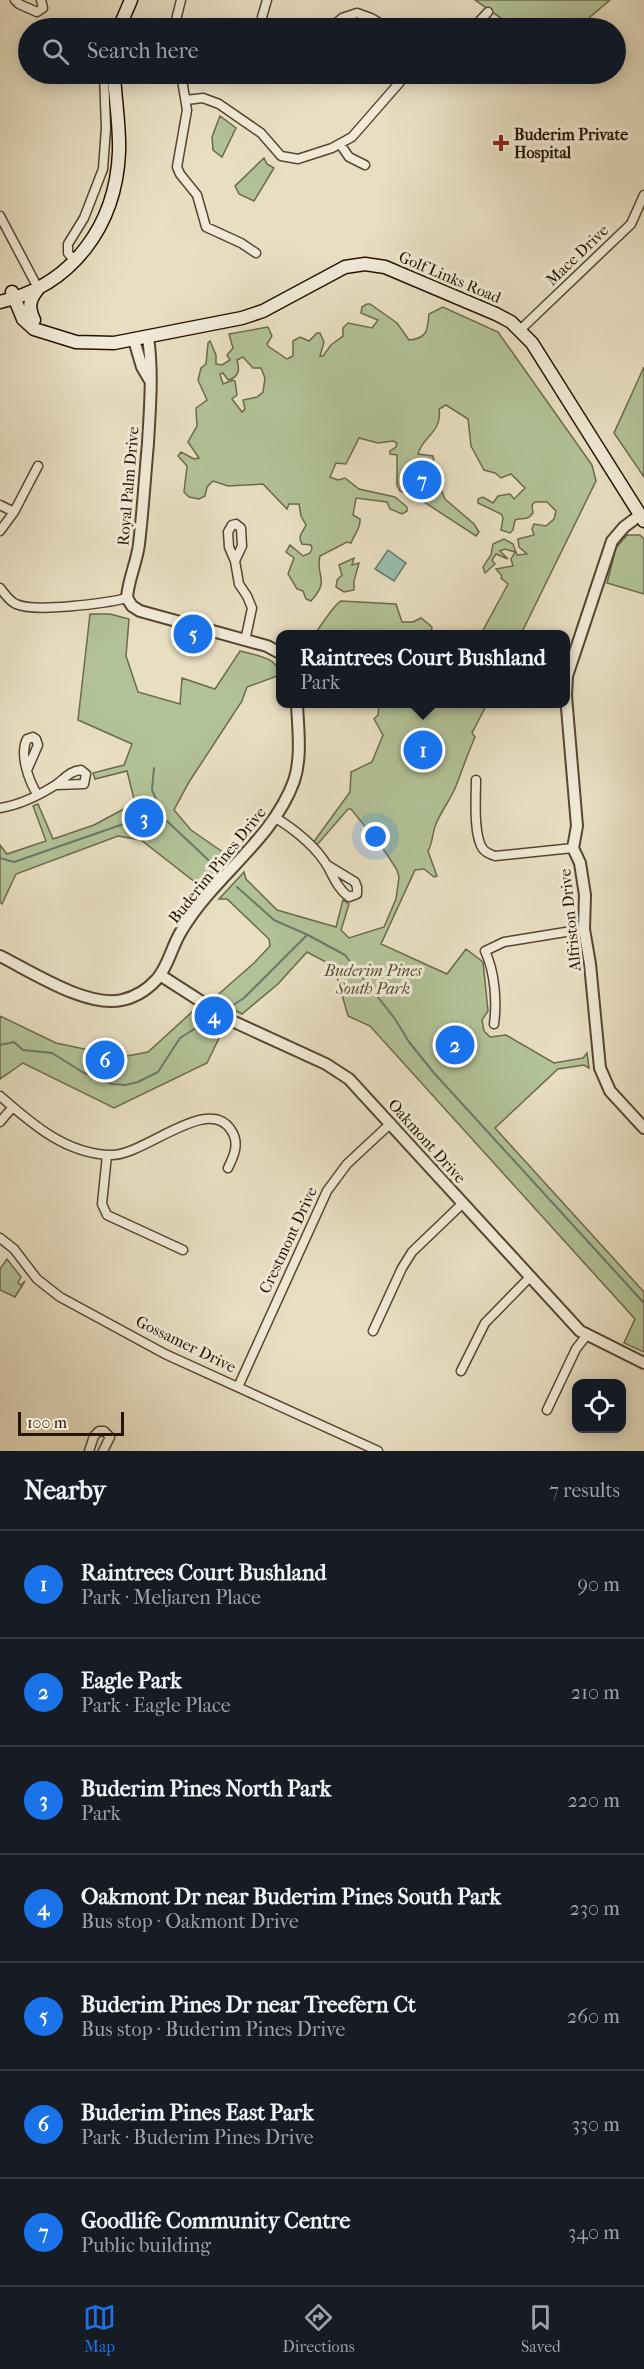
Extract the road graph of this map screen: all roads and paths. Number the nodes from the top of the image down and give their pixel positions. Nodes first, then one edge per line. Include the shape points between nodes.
1 (15, 0) edge
2 (41, 0) edge
3 (131, 0) edge
4 (181, 0) edge
5 (267, 0) edge
6 (488, 12) dead end
7 (123, 18) edge
8 (176, 18) edge
9 (262, 18) edge
10 (342, 18) edge
11 (371, 18) edge
12 (482, 18) edge
13 (104, 84) edge
14 (115, 84) edge
15 (183, 84) edge
16 (399, 84) edge
17 (186, 100) junction
18 (340, 144) junction
19 (364, 165) dead end
20 (644, 195) edge
21 (0, 216) edge
22 (256, 254) dead end
23 (73, 259) junction
24 (37, 285) junction
25 (12, 295) edge
26 (0, 302) edge
27 (0, 307) edge
28 (28, 320) junction
29 (520, 330) junction
30 (148, 337) junction
31 (134, 339) junction
32 (149, 380) junction
33 (38, 466) dead end
34 (0, 505) edge
35 (14, 512) junction
36 (642, 518) edge
37 (0, 531) edge
38 (235, 561) dead end
39 (0, 588) edge
40 (127, 598) junction
41 (245, 641) junction
42 (276, 651) edge
43 (570, 667) edge
44 (297, 708) edge
45 (567, 708) edge
46 (28, 768) dead end
47 (476, 780) dead end
48 (56, 785) dead end
49 (37, 794) junction
50 (0, 808) edge
51 (276, 818) junction
52 (573, 848) junction
53 (327, 866) dead end
54 (584, 928) junction
55 (0, 956) edge
56 (160, 975) junction
57 (494, 1024) dead end
58 (0, 1096) edge
59 (12, 1108) junction
60 (0, 1122) edge
61 (391, 1124) junction
62 (644, 1128) edge
63 (107, 1155) junction
64 (228, 1168) dead end
65 (463, 1203) junction
66 (0, 1238) edge
67 (183, 1250) dead end
68 (530, 1277) junction
69 (373, 1331) dead end
70 (586, 1336) junction
71 (644, 1363) edge
72 (461, 1371) dead end
73 (238, 1387) junction
74 (548, 1410) dead end
75 (89, 1451) edge
76 (104, 1451) edge
77 (378, 1451) edge

1 - 2 street via 38,12 43,8
3 - 7 main road
4 - 8 street
5 - 9 street
6 - 12 street
10 - 11 street via 357,13
13 - 23 street via 103,169 88,211 68,244
14 - 23 main road via 117,179 108,210 92,241
15 - 17 street
16 - 18 street via 362,128
17 - 18 street via 207,98 219,104 261,133 284,158 302,159
17 - 22 street via 178,172 197,195 206,227
18 - 19 street via 347,155
20 - 29 street, Mace Drive via 628,227
21 - 24 street
23 - 24 main road via 57,277
24 - 25 main road
24 - 28 main road
25 - 26 main road
25 - 28 main road
27 - 28 main road, Golf Links Road
28 - 31 main road, Golf Links Road via 34,329 88,344
29 - 30 main road, Golf Links Road via 470,302 385,267 365,264 336,271 263,311
29 - 36 main road, Golf Links Road via 544,361
30 - 31 main road, Golf Links Road
30 - 32 street, Royal Palm Drive
31 - 32 street, Royal Palm Drive
32 - 40 street, Royal Palm Drive via 139,544
33 - 35 street
34 - 35 street
35 - 37 street
36 - 43 street, Alfriston Drive via 621,530 612,541
38 - 41 street via 239,584 252,608
39 - 40 street via 17,605 29,608
40 - 41 street via 140,611
41 - 42 street
44 - 51 street, Buderim Pines Drive via 299,753 294,780
45 - 52 street, Alfriston Drive via 577,826
46 - 49 street
47 - 52 street via 478,836 487,853 495,856
48 - 49 street
49 - 50 street
51 - 53 street via 298,833
51 - 56 street, Buderim Pines Drive via 202,902 182,930
52 - 54 street, Alfriston Drive via 583,884
54 - 57 street via 504,942 485,951 490,961 496,1009
54 - 62 street, Alfriston Drive via 601,1072 610,1091
55 - 56 street, Buderim Pines Drive via 98,1001 131,998
56 - 61 street, Oakmont Drive via 230,1020 342,1073
58 - 59 street
59 - 60 street
59 - 63 street via 54,1138
61 - 65 street, Oakmont Drive
61 - 73 street, Crestmont Drive via 347,1164 327,1191
63 - 64 street via 132,1152 198,1119 210,1117 222,1121 234,1134 235,1152
63 - 67 street via 102,1203 107,1215
65 - 68 street, Oakmont Drive
65 - 69 street via 412,1252
66 - 73 street, Gossamer Drive via 14,1249 37,1279 60,1297 165,1354
68 - 70 street, Oakmont Drive
68 - 72 street via 484,1323
70 - 71 street, Oakmont Drive
70 - 74 street via 576,1348
73 - 77 street, Gossamer Drive
75 - 76 street via 99,1431 110,1437

